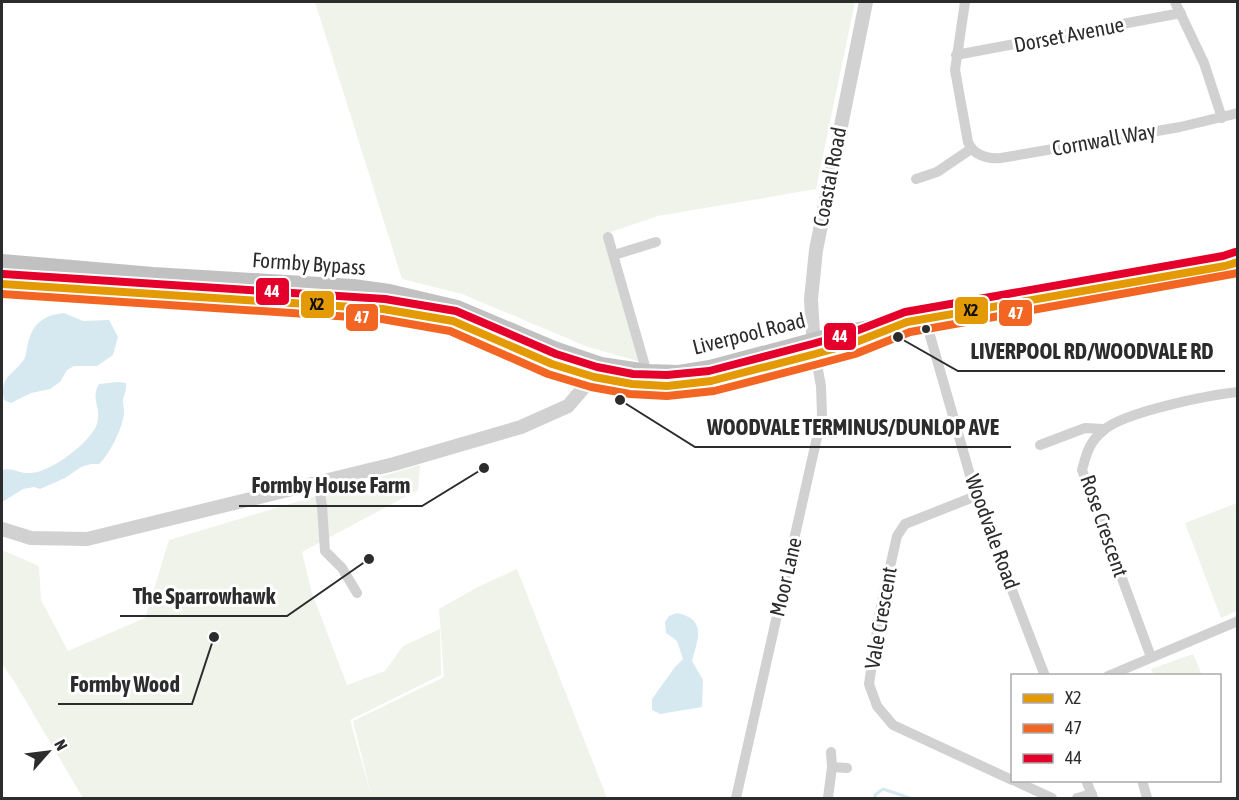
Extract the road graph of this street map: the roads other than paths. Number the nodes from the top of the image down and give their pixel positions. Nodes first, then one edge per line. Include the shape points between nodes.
1 (866, 2) edge
2 (965, 2) edge
3 (1175, 2) edge
4 (1181, 13) junction
5 (956, 55) junction
6 (1238, 113) edge
7 (1222, 118) junction
8 (971, 149) junction
9 (916, 179) dead end
10 (608, 237) dead end
11 (656, 242) dead end
12 (614, 255) junction
13 (1238, 262) edge
14 (2, 263) edge
15 (2, 274) edge
16 (2, 284) edge
17 (45, 286) junction
18 (926, 318) junction
19 (814, 348) junction
20 (597, 372) junction
21 (647, 373) junction
22 (1238, 392) edge
23 (1104, 429) junction
24 (1040, 445) dead end
25 (318, 481) junction
26 (976, 496) junction
27 (2, 529) edge
28 (357, 592) dead end
29 (1238, 621) edge
30 (1151, 657) junction
31 (1046, 674) edge
32 (1110, 674) edge
33 (831, 752) dead end
34 (832, 767) junction
35 (847, 768) dead end
36 (1011, 779) edge
37 (1017, 782) edge
38 (1143, 782) edge
39 (1092, 796) edge
40 (736, 798) edge
41 (828, 798) edge
42 (1052, 798) edge
43 (1077, 798) edge
44 (1147, 798) edge

1 - 19 street, Coastal Road via 816,250 811,299
2 - 5 street
3 - 4 street
4 - 5 street, Dorset Avenue
4 - 7 street via 1204,63
5 - 8 street via 955,70
6 - 7 street, Cornwall Way
7 - 8 street, Cornwall Way via 1001,158 979,155
8 - 9 street via 937,172
10 - 12 street
11 - 12 street
12 - 21 street
13 - 18 highway, Liverpool Road
14 - 20 highway, Formby Bypass via 389,293 457,309
15 - 17 highway
16 - 17 highway, Formby Bypass
17 - 20 highway, Formby Bypass via 415,313 453,321 552,363
18 - 19 highway, Liverpool Road via 851,344
18 - 26 street, Woodvale Road
19 - 20 highway, Liverpool Road via 711,381 656,386
19 - 21 highway, Liverpool Road via 679,374
19 - 40 street, Moor Lane via 822,416
20 - 21 highway, Liverpool Road
20 - 25 street via 568,406 521,427 394,464
22 - 23 street via 1149,410
23 - 24 street via 1085,428
23 - 30 street, Rose Crescent via 1089,446 1082,470
25 - 27 street via 87,539 31,538
25 - 28 street via 325,551
26 - 31 street, Woodvale Road
26 - 36 street, Vale Crescent via 905,524 897,536 869,684 877,705 893,725
29 - 30 street
30 - 32 street
33 - 34 street
34 - 35 street
34 - 41 street
37 - 42 street, Vale Crescent
38 - 44 street
39 - 43 street

